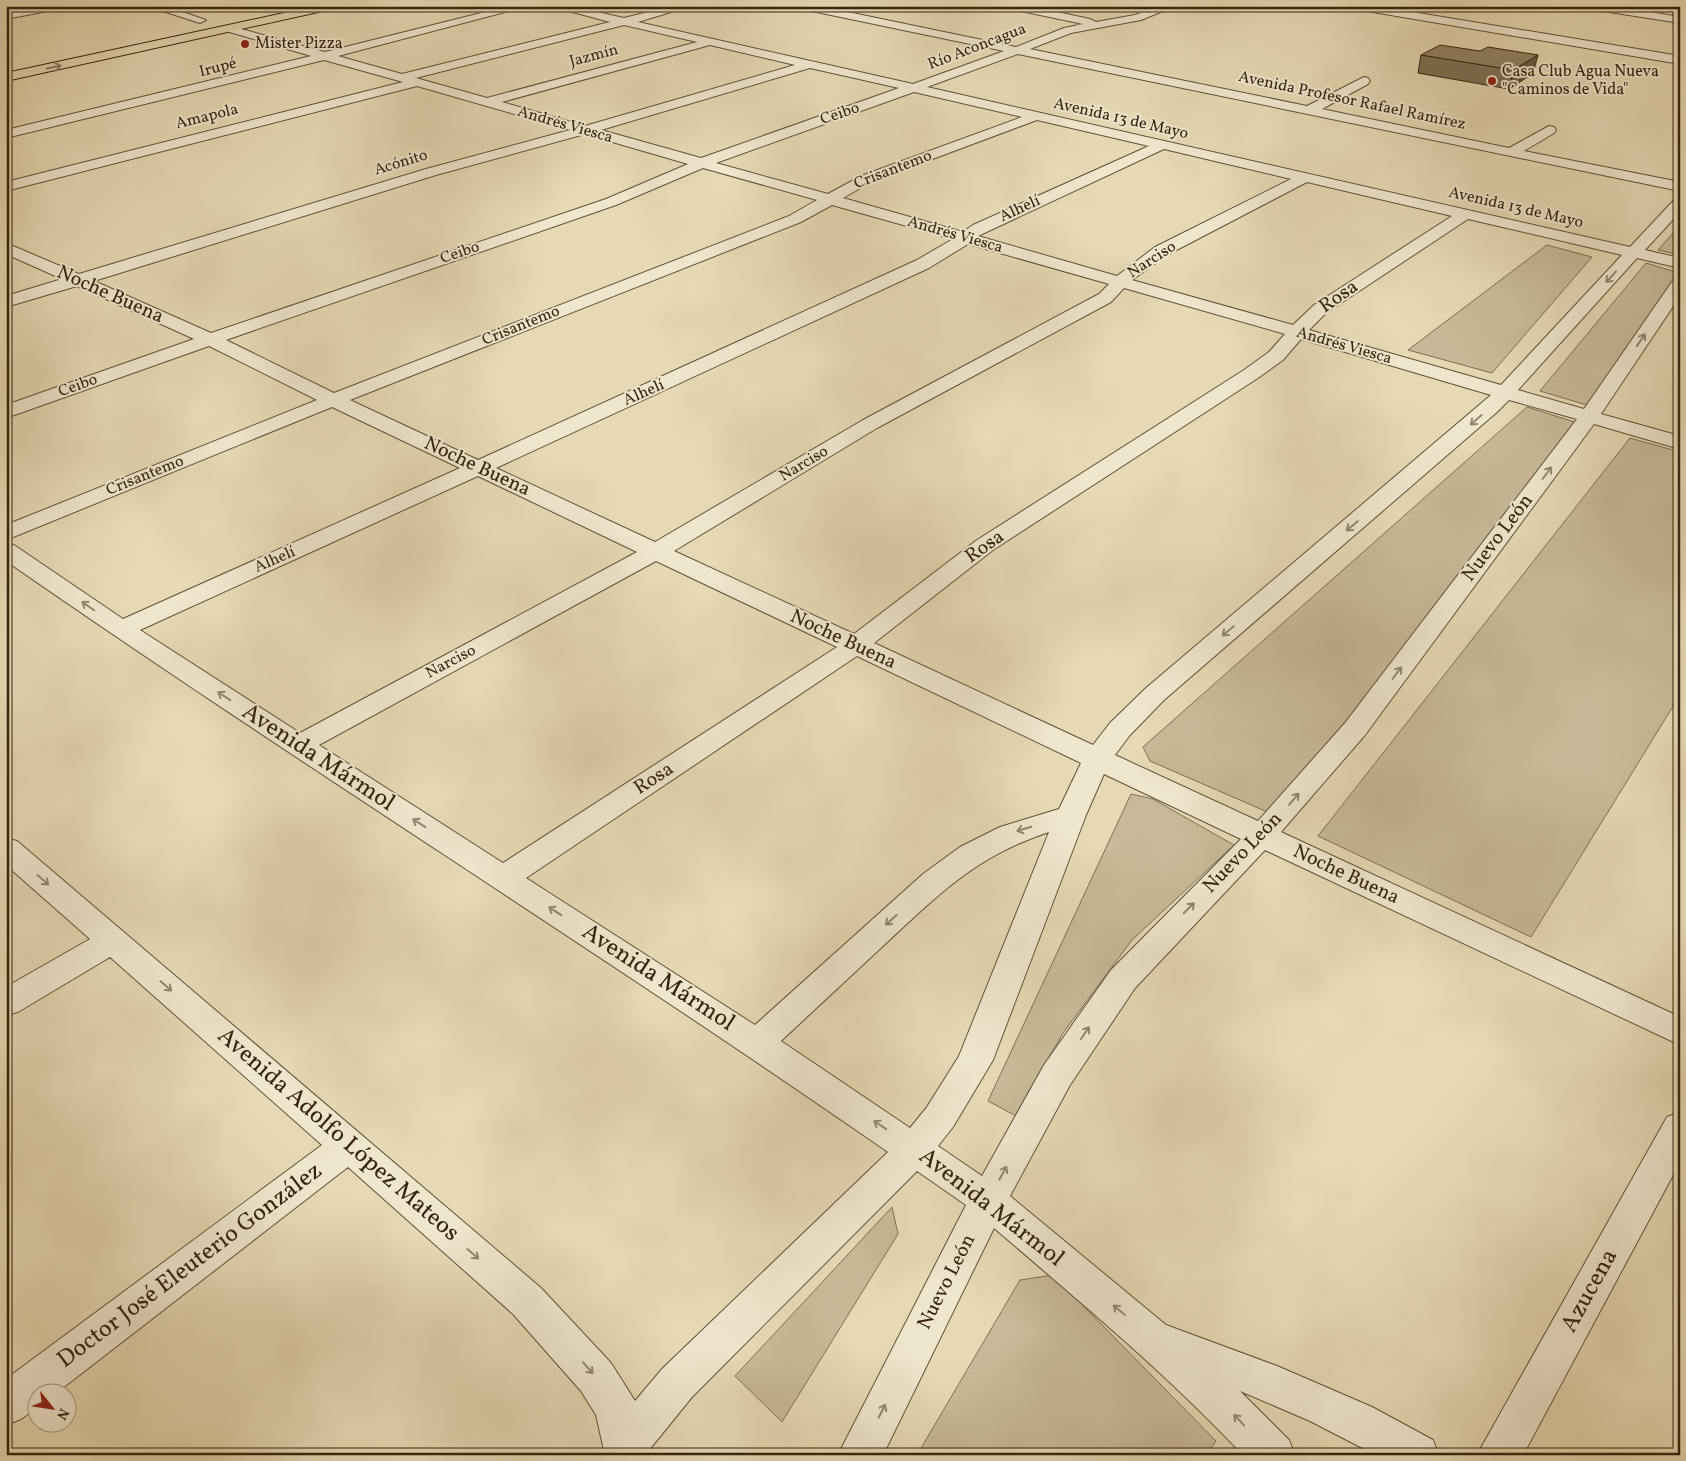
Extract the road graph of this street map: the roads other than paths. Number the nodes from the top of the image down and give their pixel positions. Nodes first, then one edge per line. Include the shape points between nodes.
1 (58, 6) edge
2 (152, 6) edge
3 (332, 6) edge
4 (523, 6) edge
5 (555, 6) edge
6 (686, 6) edge
7 (802, 6) edge
8 (1011, 6) edge
9 (1170, 6) edge
10 (1355, 6) edge
11 (1590, 6) edge
12 (1655, 8) edge
13 (1627, 9) edge
14 (1464, 14) dead end
15 (1680, 14) edge
16 (6, 16) edge
17 (205, 19) joint
18 (1611, 20) dead end
19 (1680, 20) edge
20 (1448, 21) junction
21 (622, 22) junction
22 (1099, 24) junction
23 (172, 26) dead end
24 (230, 29) junction
25 (1586, 33) dead end
26 (710, 42) junction
27 (1570, 42) junction
28 (1016, 51) junction
29 (324, 56) junction
30 (1680, 60) edge
31 (808, 65) junction
32 (6, 77) edge
33 (400, 78) junction
34 (1364, 81) dead end
35 (416, 82) junction
36 (912, 88) junction
37 (486, 102) junction
38 (1310, 110) junction
39 (1033, 117) junction
40 (583, 130) junction
41 (1549, 130) dead end
42 (6, 134) edge
43 (1160, 146) junction
44 (1512, 152) junction
45 (701, 162) junction
46 (1304, 178) junction
47 (6, 187) edge
48 (1680, 187) edge
49 (830, 200) junction
50 (1680, 202) edge
51 (1464, 214) junction
52 (963, 237) junction
53 (6, 248) edge
54 (1634, 252) junction
55 (1680, 263) edge
56 (76, 281) junction
57 (1119, 282) junction
58 (1680, 283) edge
59 (6, 302) edge
60 (1297, 332) junction
61 (210, 339) junction
62 (1505, 393) junction
63 (333, 400) junction
64 (6, 412) edge
65 (1589, 417) junction
66 (1680, 443) edge
67 (480, 468) junction
68 (6, 533) edge
69 (6, 550) edge
70 (655, 552) junction
71 (121, 629) junction
72 (855, 646) junction
73 (299, 745) junction
74 (1097, 759) junction
75 (1071, 815) junction
76 (1262, 835) junction
77 (6, 848) edge
78 (503, 878) junction
79 (113, 940) junction
80 (6, 1003) edge
81 (1680, 1032) edge
82 (757, 1043) junction
83 (1680, 1127) edge
84 (350, 1145) junction
85 (915, 1148) junction
86 (988, 1200) junction
87 (1153, 1339) junction
88 (6, 1405) edge
89 (626, 1451) edge
90 (860, 1455) edge
91 (1272, 1455) edge
92 (1417, 1455) edge
93 (1499, 1455) edge

1 - 16 street
2 - 17 street
3 - 24 main road
4 - 29 street, Irupé
5 - 21 street, Avenida 13 de Mayo
6 - 21 street
7 - 28 street, Avenida Profesor Rafael Ramírez
8 - 22 street
9 - 22 street, Río Aconcagua via 1137,18
10 - 20 street
11 - 13 street
12 - 13 street
12 - 15 street
13 - 18 street
13 - 19 street
14 - 20 street
17 - 23 main road
20 - 27 street
21 - 26 street, Avenida 13 de Mayo
21 - 33 street
22 - 28 street, Río Aconcagua via 1068,30
24 - 29 street, Andrés Viesca
32 -> 24 main road
25 - 27 street
26 - 31 street, Avenida 13 de Mayo
26 - 37 street, Jazmín
27 - 30 street
28 - 36 street, Río Aconcagua
28 - 38 street, Avenida Profesor Rafael Ramírez
29 - 33 street, Andrés Viesca
29 - 42 street, Irupé
31 - 36 street, Avenida 13 de Mayo
31 - 40 street, Acónito
33 - 35 street, Andrés Viesca
34 - 38 street
35 - 37 street, Andrés Viesca
35 - 47 street, Amapola
36 - 39 street, Avenida 13 de Mayo
36 - 45 street, Ceibo
37 - 40 street, Andrés Viesca
38 - 44 street, Avenida Profesor Rafael Ramírez
39 - 43 street, Avenida 13 de Mayo
39 - 49 street, Crisantemo via 866,179
40 - 45 street, Andrés Viesca
40 - 56 street, Acónito via 431,172
41 - 44 street
43 - 46 street, Avenida 13 de Mayo
43 - 52 street, Alhelí
44 - 48 street, Avenida Profesor Rafael Ramírez
45 - 49 street, Andrés Viesca
45 - 61 street, Ceibo via 611,202
46 - 51 street, Avenida 13 de Mayo
46 - 57 street, Narciso via 1161,251
49 - 52 street, Andrés Viesca
49 - 63 street, Crisantemo via 795,220
50 - 54 street
51 - 54 street, Avenida 13 de Mayo
51 - 60 street, Rosa via 1320,309
52 - 57 street, Andrés Viesca
52 - 67 street, Alhelí via 944,253 923,264
53 - 56 street, Noche Buena
54 - 55 street, Avenida 13 de Mayo
54 -> 62 street
56 - 59 street, Acónito
56 - 61 street, Noche Buena
57 - 60 street, Andrés Viesca
57 - 70 street, Narciso via 1106,298 870,424
65 -> 58 street, Nuevo León
60 - 62 street, Andrés Viesca
60 - 72 street, Rosa via 1276,356 985,545
61 - 63 street, Noche Buena
61 - 64 street, Ceibo
62 - 65 street, Andrés Viesca
62 -> 74 street via 1155,694 1120,729
63 - 67 street, Noche Buena
63 - 68 street, Crisantemo
65 - 66 street, Andrés Viesca
76 -> 65 street, Nuevo León via 1355,729
67 - 70 street, Noche Buena
67 - 71 street, Alhelí
71 -> 69 street, Avenida Mármol
70 - 72 street, Noche Buena
70 - 73 street, Narciso
73 -> 71 street, Avenida Mármol
72 - 74 street, Noche Buena
72 - 78 street, Rosa
78 -> 73 street, Avenida Mármol
74 - 75 street
74 - 76 street, Noche Buena
75 -> 82 street via 1011,834 934,881
75 - 85 street via 975,1060 940,1117
76 - 81 street, Noche Buena
86 -> 76 street, Nuevo León via 1057,1074 1123,979
77 -> 79 street, Avenida Adolfo López Mateos
82 -> 78 street, Avenida Mármol
79 - 80 street
79 -> 84 street, Avenida Adolfo López Mateos
85 -> 82 street, Avenida Mármol
83 - 93 street, Azucena
84 - 88 street, Doctor José Eleuterio González
84 -> 89 street, Avenida Adolfo López Mateos via 527,1301 560,1336 596,1377 616,1408
85 - 86 street, Avenida Mármol
85 - 89 street via 677,1383
87 -> 86 street, Avenida Mármol
90 -> 86 street, Nuevo León
91 -> 87 street, Avenida Mármol via 1226,1406
87 - 92 street via 1289,1389

